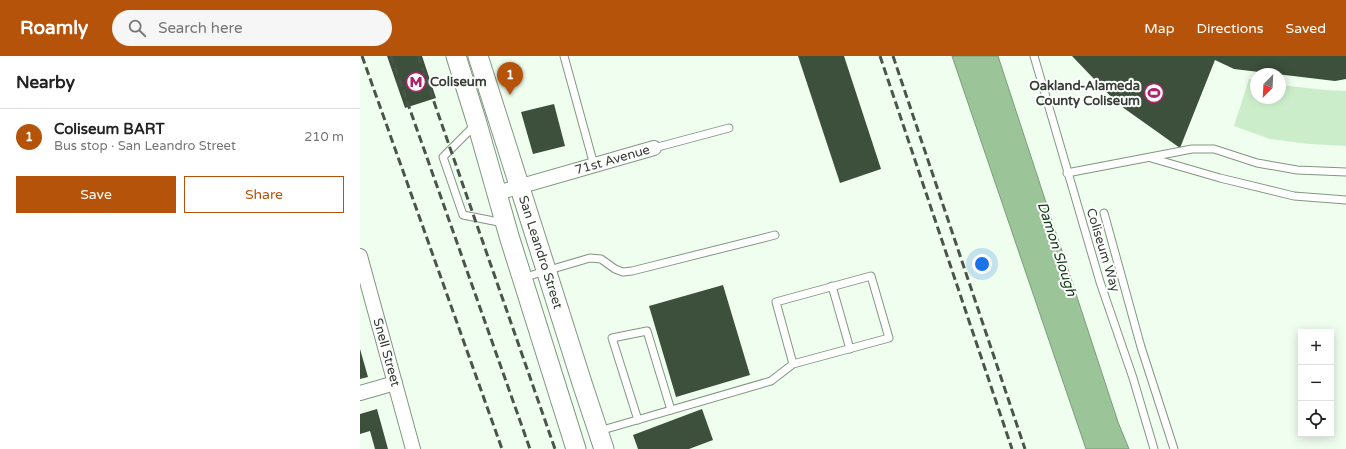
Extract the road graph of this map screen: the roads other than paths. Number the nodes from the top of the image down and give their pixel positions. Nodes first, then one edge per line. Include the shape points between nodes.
1 (456, 56) edge
2 (478, 56) edge
3 (564, 56) edge
4 (1034, 56) edge
5 (477, 123) junction
6 (729, 128) dead end
7 (654, 148) joint
8 (1150, 158) junction
9 (594, 165) junction
10 (1346, 172) edge
11 (1067, 173) junction
12 (520, 186) junction
13 (497, 193) junction
14 (1346, 200) edge
15 (1104, 213) dead end
16 (505, 223) junction
17 (775, 235) dead end
18 (360, 256) edge
19 (546, 270) junction
20 (522, 278) junction
21 (832, 286) junction
22 (850, 349) junction
23 (793, 364) junction
24 (395, 383) junction
25 (360, 393) edge
26 (671, 410) junction
27 (638, 420) junction
28 (601, 440) edge
29 (413, 449) edge
30 (576, 449) edge
31 (1154, 449) edge
32 (1174, 449) edge

1 - 5 main road, San Leandro Street
2 - 12 main road, San Leandro Street
3 - 9 lane
4 - 11 lane, Coliseum Way
5 - 13 main road, San Leandro Street
5 - 16 lane via 443,157 463,215
6 - 7 lane, 71st Avenue
7 - 9 street, 71st Avenue
8 - 10 lane via 1192,149 1214,149 1257,163 1297,170
8 - 11 lane
8 - 14 lane via 1294,196
9 - 12 street, 71st Avenue
11 - 31 lane, Coliseum Way
12 - 13 street, 71st Avenue
12 - 19 main road, San Leandro Street
13 - 16 main road, San Leandro Street
15 - 32 lane via 1141,347
16 - 20 main road, San Leandro Street
17 - 19 lane via 632,271 623,272 601,259 590,258
18 - 24 street, Snell Street
19 - 20 lane
19 - 28 main road, San Leandro Street
20 - 30 main road, San Leandro Street
21 - 22 lane
21 - 22 lane via 871,276 889,338
21 - 23 lane via 776,302
22 - 23 lane
23 - 26 lane via 771,381
24 - 25 street
24 - 29 street, Snell Street
26 - 27 lane
26 - 27 lane via 647,331 612,338
27 - 28 lane

